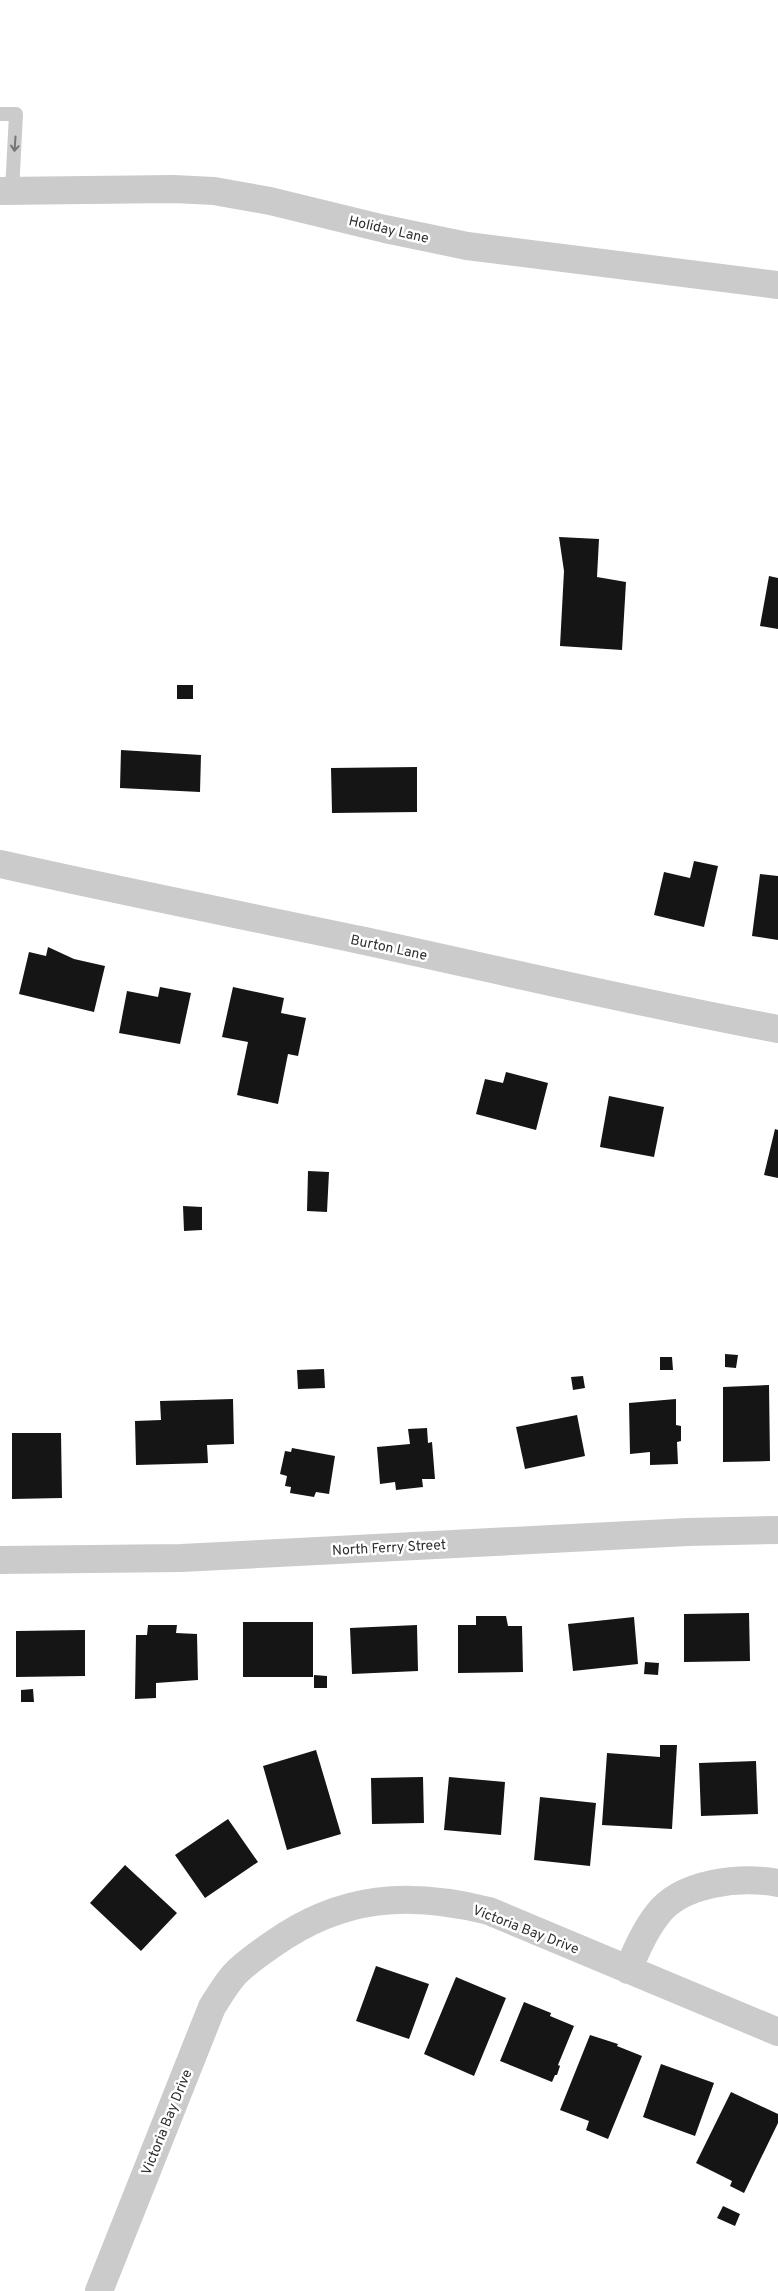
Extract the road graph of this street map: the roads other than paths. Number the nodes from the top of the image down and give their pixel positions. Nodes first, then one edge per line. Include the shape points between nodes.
1 (0, 114) edge
2 (6, 191) edge
3 (778, 285) edge
4 (0, 864) edge
5 (778, 1029) edge
6 (778, 1530) edge
7 (0, 1560) edge
8 (778, 1883) edge
9 (628, 1970) junction
10 (778, 2032) edge
11 (99, 2291) edge

1 -> 2 lane via 16,114
2 - 3 street, Holiday Lane via 214,191 270,200 467,246
4 - 5 street, Burton Lane
6 - 7 street, North Ferry Street via 181,1558
8 - 9 street via 749,1879 724,1882 699,1888 678,1898 657,1914
9 - 10 street, Victoria Bay Drive
9 - 11 street, Victoria Bay Drive via 489,1911 423,1899 389,1898 355,1904 321,1916 291,1932 233,1976 212,2007

